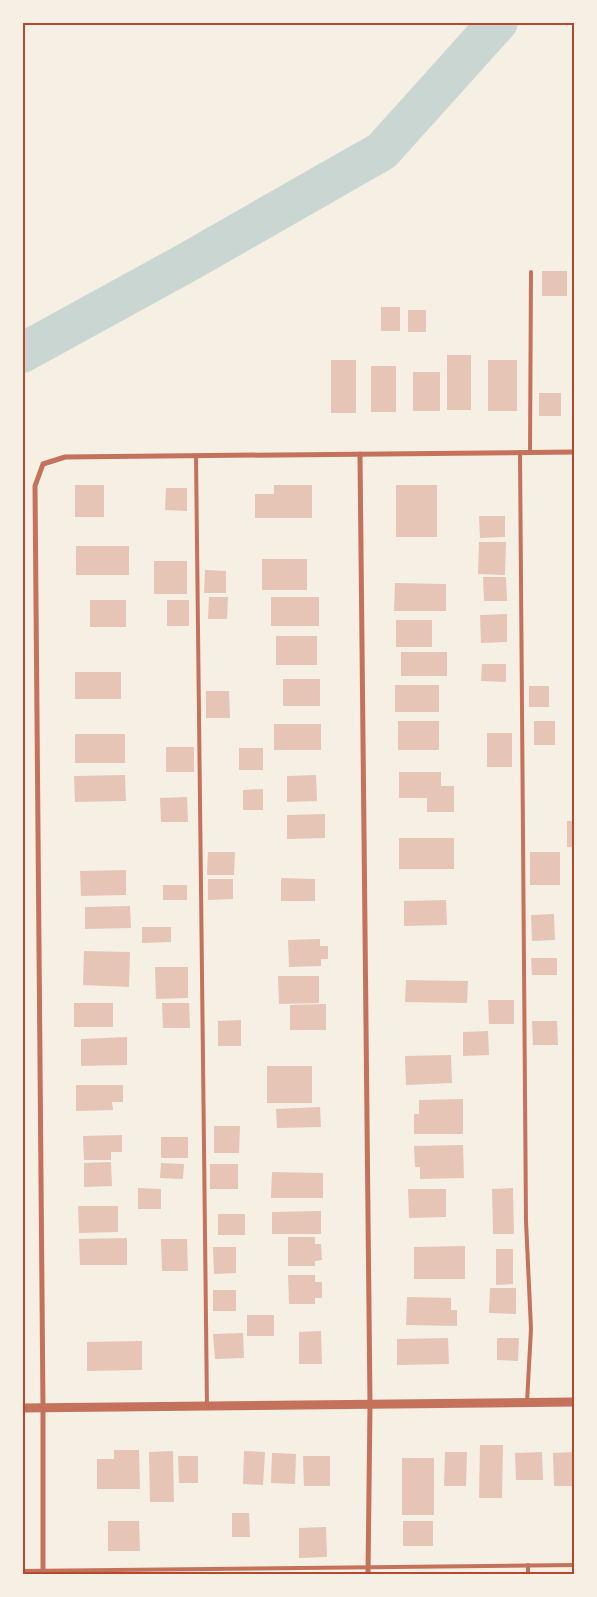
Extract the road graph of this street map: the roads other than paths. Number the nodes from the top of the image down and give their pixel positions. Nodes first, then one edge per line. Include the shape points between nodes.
1 (531, 272) dead end
2 (520, 452) junction
3 (530, 452) junction
4 (574, 452) edge
5 (360, 454) junction
6 (196, 456) junction
7 (527, 1402) junction
8 (574, 1402) edge
9 (370, 1404) junction
10 (207, 1406) junction
11 (22, 1408) edge
12 (44, 1408) junction
13 (528, 1565) junction
14 (574, 1565) edge
15 (368, 1567) junction
16 (205, 1568) junction
17 (22, 1571) edge
18 (43, 1572) edge
19 (205, 1574) edge
20 (368, 1574) edge
21 (528, 1574) edge

1 - 3 lane
2 - 3 street
2 - 5 street
2 - 7 lane via 526,1221 531,1329
3 - 4 street
5 - 6 street
5 - 9 street
6 - 10 lane
6 - 12 street via 65,457 44,464 35,486
7 - 8 street
7 - 9 street
9 - 10 street
9 - 15 street
10 - 12 street
11 - 12 street
12 - 18 street
13 - 14 lane
13 - 15 lane
13 - 21 lane
15 - 16 lane
15 - 20 street
16 - 18 lane
16 - 19 lane
17 - 18 lane

